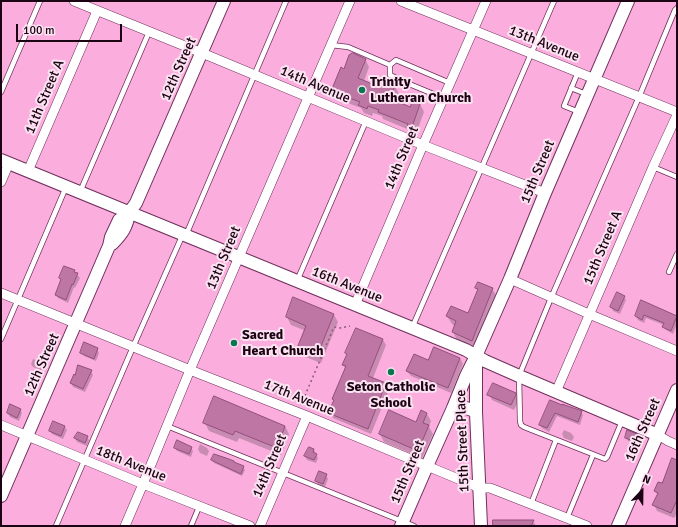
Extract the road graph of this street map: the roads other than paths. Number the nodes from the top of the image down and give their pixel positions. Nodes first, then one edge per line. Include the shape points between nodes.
1 (40, 1) edge
2 (74, 1) edge
3 (224, 1) edge
4 (286, 1) edge
5 (350, 1) edge
6 (401, 1) edge
7 (486, 1) edge
8 (554, 1) edge
9 (628, 1) edge
10 (417, 4) edge
11 (677, 8) edge
12 (97, 11) junction
13 (473, 30) junction
14 (149, 32) junction
15 (331, 45) junction
16 (202, 53) junction
17 (532, 54) junction
18 (390, 65) junction
19 (578, 72) junction
20 (254, 75) junction
21 (595, 79) junction
22 (450, 83) junction
23 (571, 88) junction
24 (1, 92) edge
25 (588, 95) junction
26 (308, 97) junction
27 (639, 97) junction
28 (443, 98) junction
29 (677, 112) edge
30 (580, 113) junction
31 (677, 115) edge
32 (366, 121) junction
33 (423, 145) junction
34 (5, 162) edge
35 (653, 167) junction
36 (481, 168) junction
37 (28, 171) junction
38 (677, 177) edge
39 (1, 182) edge
40 (66, 187) junction
41 (80, 193) junction
42 (545, 193) junction
43 (129, 213) junction
44 (185, 235) junction
45 (677, 254) edge
46 (240, 257) junction
47 (669, 272) dead end
48 (510, 280) junction
49 (297, 281) junction
50 (1, 293) edge
51 (551, 298) junction
52 (18, 300) junction
53 (355, 305) junction
54 (589, 314) junction
55 (76, 324) junction
56 (412, 328) junction
57 (1, 339) edge
58 (133, 347) junction
59 (677, 351) edge
60 (476, 356) junction
61 (190, 370) junction
62 (518, 376) junction
63 (677, 390) edge
64 (556, 392) junction
65 (453, 408) junction
66 (476, 412) junction
67 (307, 416) junction
68 (623, 420) junction
69 (1, 425) edge
70 (167, 426) junction
71 (658, 435) junction
72 (27, 436) junction
73 (556, 440) junction
74 (677, 445) edge
75 (593, 455) junction
76 (85, 460) junction
77 (427, 466) junction
78 (282, 473) junction
79 (143, 484) junction
80 (480, 488) junction
81 (1, 496) edge
82 (531, 504) junction
83 (199, 507) junction
84 (567, 518) junction
85 (406, 525) edge
86 (56, 526) edge
87 (125, 526) edge
88 (191, 526) edge
89 (250, 526) edge
90 (260, 526) edge
91 (481, 526) edge
92 (587, 526) edge
93 (618, 526) edge

1 - 24 lane
2 - 12 street, 14th Avenue
3 - 16 street, 12th Street
4 - 20 lane
5 - 15 street, 13th Street
6 - 10 street, 13th Avenue
7 - 13 street, 14th Street
8 - 17 lane
9 - 21 street, 15th Street
10 - 13 street, 13th Avenue
11 - 27 lane
12 - 14 street, 14th Avenue
12 - 37 street, 11th Street A
13 - 17 street, 13th Avenue
13 - 22 street, 14th Street
14 - 16 street, 14th Avenue
14 - 41 lane
15 - 18 lane via 348,47
15 - 26 street, 13th Street
16 - 20 street, 14th Avenue
16 - 43 street, 12th Street via 136,203
17 - 19 street, 13th Avenue
17 - 36 lane
18 - 22 lane via 396,60
18 - 28 lane via 390,75
19 - 21 street, 13th Avenue
19 - 23 lane
20 - 26 street, 14th Avenue
20 - 44 lane
21 - 25 street, 15th Street
21 - 27 street, 13th Avenue
22 - 28 street, 14th Street
23 - 25 lane
23 - 30 lane via 564,106
25 - 30 street, 15th Street
26 - 32 street, 14th Avenue
26 - 46 street, 13th Street
27 - 29 street, 13th Avenue
27 - 51 lane
28 - 33 street, 14th Street
30 - 42 street, 15th Street
31 - 35 street, 15th Street A
32 - 33 street, 14th Avenue
32 - 49 lane
33 - 36 street, 14th Avenue
33 - 53 street, 14th Street
34 - 37 street, 16th Avenue
34 - 39 street
35 - 38 lane
35 - 54 street, 15th Street A
36 - 42 street, 14th Avenue
36 - 56 lane
37 - 40 street, 16th Avenue
40 - 41 street, 16th Avenue
40 - 52 lane
41 - 43 street, 16th Avenue
42 - 48 street, 15th Street
43 - 44 street, 16th Avenue
43 - 55 street, 12th Street via 119,220
44 - 46 street, 16th Avenue
44 - 58 lane
45 - 47 lane
46 - 49 street, 16th Avenue
46 - 61 street, 13th Street
48 - 51 street
48 - 60 street, 15th Street
49 - 53 street, 16th Avenue
50 - 52 street, 17th Avenue
51 - 54 street
51 - 62 lane
52 - 55 street, 17th Avenue
52 - 57 lane
53 - 56 street, 16th Avenue
54 - 59 street
54 - 64 street, 15th Street A
55 - 58 street, 17th Avenue
55 - 72 street, 12th Street
56 - 60 street, 16th Avenue
58 - 61 street, 17th Avenue
58 - 76 lane
60 - 62 street, 16th Avenue
60 - 65 street, 15th Street
60 - 66 street, 15th Street Place
61 - 67 street, 17th Avenue
61 - 70 street, 13th Street
62 - 64 street, 16th Avenue
62 - 73 lane via 521,425
63 - 71 street, 16th Street
64 - 68 street, 16th Avenue
65 - 66 street via 470,408
65 - 77 street, 15th Street
66 - 80 street, 15th Street Place
67 - 77 street, 17th Avenue
67 - 78 street, 14th Street
68 - 71 street, 16th Avenue
68 - 75 lane via 608,457 605,459
69 - 72 street, 18th Avenue
70 - 78 lane
70 - 79 street, 13th Street
71 - 74 street, 16th Avenue
71 - 93 street, 16th Street
72 - 76 street, 18th Avenue
72 - 81 street, 12th Street
73 - 75 lane
73 - 82 lane
75 - 84 lane
76 - 79 street, 18th Avenue
76 - 86 lane
77 - 80 street, 17th Avenue
77 - 85 street, 15th Street
78 - 85 lane
78 - 90 street, 14th Street
79 - 83 street, 18th Avenue
79 - 87 street, 13th Street
80 - 82 street, 17th Avenue via 490,488
80 - 91 street, 15th Street Place
82 - 84 street, 17th Avenue
83 - 88 lane
83 - 89 street, 18th Avenue
84 - 92 street, 17th Avenue

